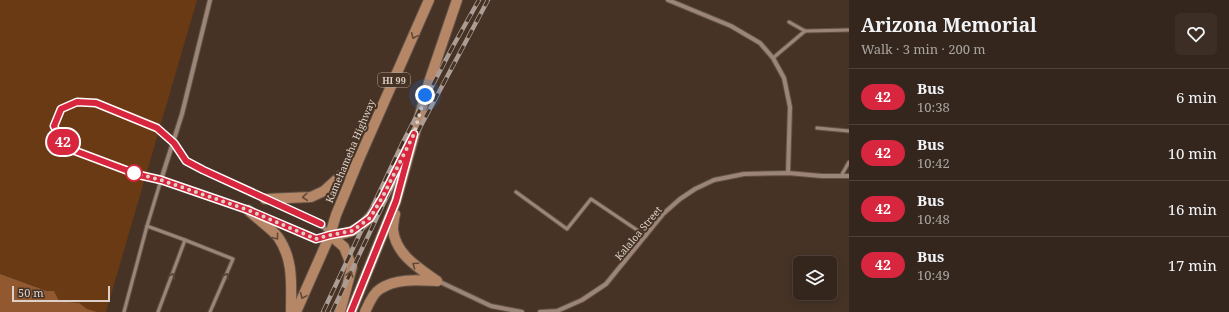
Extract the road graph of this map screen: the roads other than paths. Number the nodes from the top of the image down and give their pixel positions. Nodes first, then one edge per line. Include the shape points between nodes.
1 (210, 0) edge
2 (429, 0) edge
3 (457, 0) edge
4 (668, 0) edge
5 (789, 22) dead end
6 (849, 30) edge
7 (805, 31) junction
8 (773, 58) junction
9 (817, 128) dead end
10 (849, 131) edge
11 (414, 134) junction
12 (174, 143) junction
13 (359, 159) junction
14 (849, 162) edge
15 (788, 173) junction
16 (841, 176) junction
17 (849, 176) edge
18 (161, 180) junction
19 (516, 192) dead end
20 (265, 199) junction
21 (396, 201) junction
22 (248, 210) junction
23 (147, 226) junction
24 (330, 235) junction
25 (646, 236) junction
26 (185, 240) junction
27 (437, 281) junction
28 (124, 312) edge
29 (158, 312) edge
30 (210, 312) edge
31 (291, 312) edge
32 (296, 312) edge
33 (340, 312) edge
34 (350, 312) edge
35 (365, 312) edge
36 (522, 312) edge
37 (541, 312) edge

1 - 12 street
2 -> 13 main road, Kamehameha Highway / HI 99
3 - 11 main road
4 - 8 street via 731,26 760,43
5 - 7 lane
6 - 7 lane
7 - 8 lane
8 - 15 street via 784,78 790,107
9 - 10 lane
11 - 21 main road
11 - 24 main road via 370,218 352,231
12 - 18 street
12 - 18 lane via 157,128 96,103 77,102 61,109 54,126 61,140 70,149 139,175
12 - 20 street via 186,161
13 -> 20 main road via 324,191 311,197
13 - 24 main road, Kamehameha Highway / HI 99
14 - 16 lane
15 - 16 street, Kalaloa Street
15 - 25 street, Kalaloa Street via 744,174 714,180 680,199 663,214
16 - 17 street, Kalaloa Street
18 - 22 street
18 - 23 lane
19 - 25 lane via 567,229 590,199
20 - 24 street via 321,224
27 -> 21 main road via 409,261 398,245 393,229
21 - 34 main road
22 - 24 street via 316,239
22 -> 31 main road via 278,237 286,255 292,271
23 - 26 lane
23 - 28 lane
24 -> 32 main road, Kamehameha Highway / HI 99
33 -> 24 main road via 352,267 344,247
25 - 37 street, Kalaloa Street via 606,284 582,300 557,310
29 -> 26 lane
30 -> 26 lane via 233,259
27 - 35 main road via 394,282 379,289
27 - 36 street via 491,306

